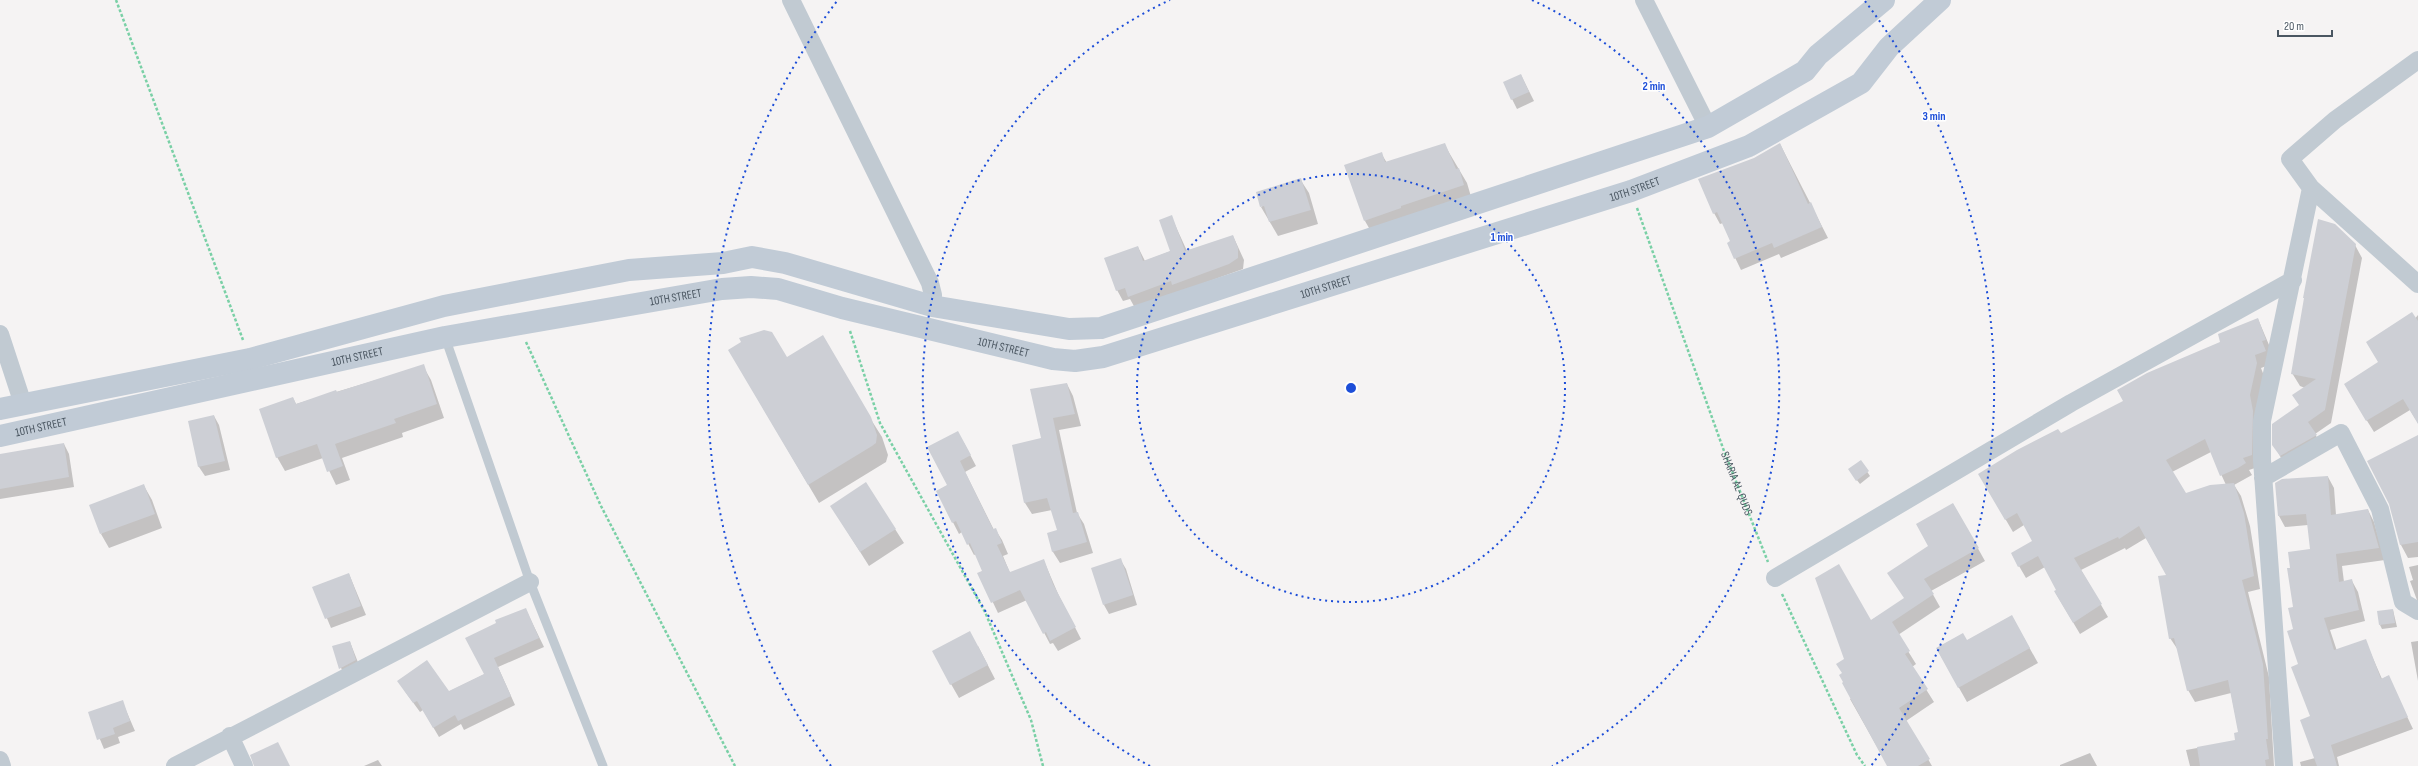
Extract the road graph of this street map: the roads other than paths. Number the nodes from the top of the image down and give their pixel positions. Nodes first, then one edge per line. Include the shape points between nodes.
1 (790, 0) edge
2 (1644, 0) edge
3 (1884, 0) edge
4 (1940, 0) edge
5 (2418, 60) edge
6 (1708, 127) junction
7 (2311, 188) junction
8 (2293, 280) junction
9 (2418, 284) edge
10 (932, 306) junction
11 (0, 334) edge
12 (445, 337) junction
13 (23, 404) junction
14 (0, 409) edge
15 (0, 436) edge
16 (2263, 478) junction
17 (1775, 578) road end
18 (530, 582) junction
19 (2418, 611) edge
20 (230, 736) junction
21 (0, 760) edge
22 (2, 766) edge
23 (175, 766) edge
24 (244, 766) edge
25 (603, 766) edge
26 (2284, 766) edge

1 - 10 street via 930,283
2 - 6 street
3 - 6 main road, 10TH STREET via 1818,55 1805,71
4 - 12 main road, 10TH STREET via 1889,47 1861,83 1749,146 1631,191 1103,357 1075,362 1052,359 842,308 778,289 751,287 722,289
5 - 7 street via 2335,120 2290,159
6 - 10 main road, 10TH STREET via 1101,328 1069,330
7 - 8 street
7 - 9 street
8 - 16 street via 2272,365 2262,421
8 - 17 street via 2071,403
10 - 13 main road, 10TH STREET via 785,263 752,257 723,263 629,270 444,306 250,359
11 - 13 street
12 - 15 main road, 10TH STREET
12 - 18 lane
13 - 14 main road, 10TH STREET
16 - 19 street via 2341,433 2380,509 2403,602
16 - 26 street
18 - 20 street
18 - 25 lane
20 - 23 street
20 - 24 street
21 - 22 street

